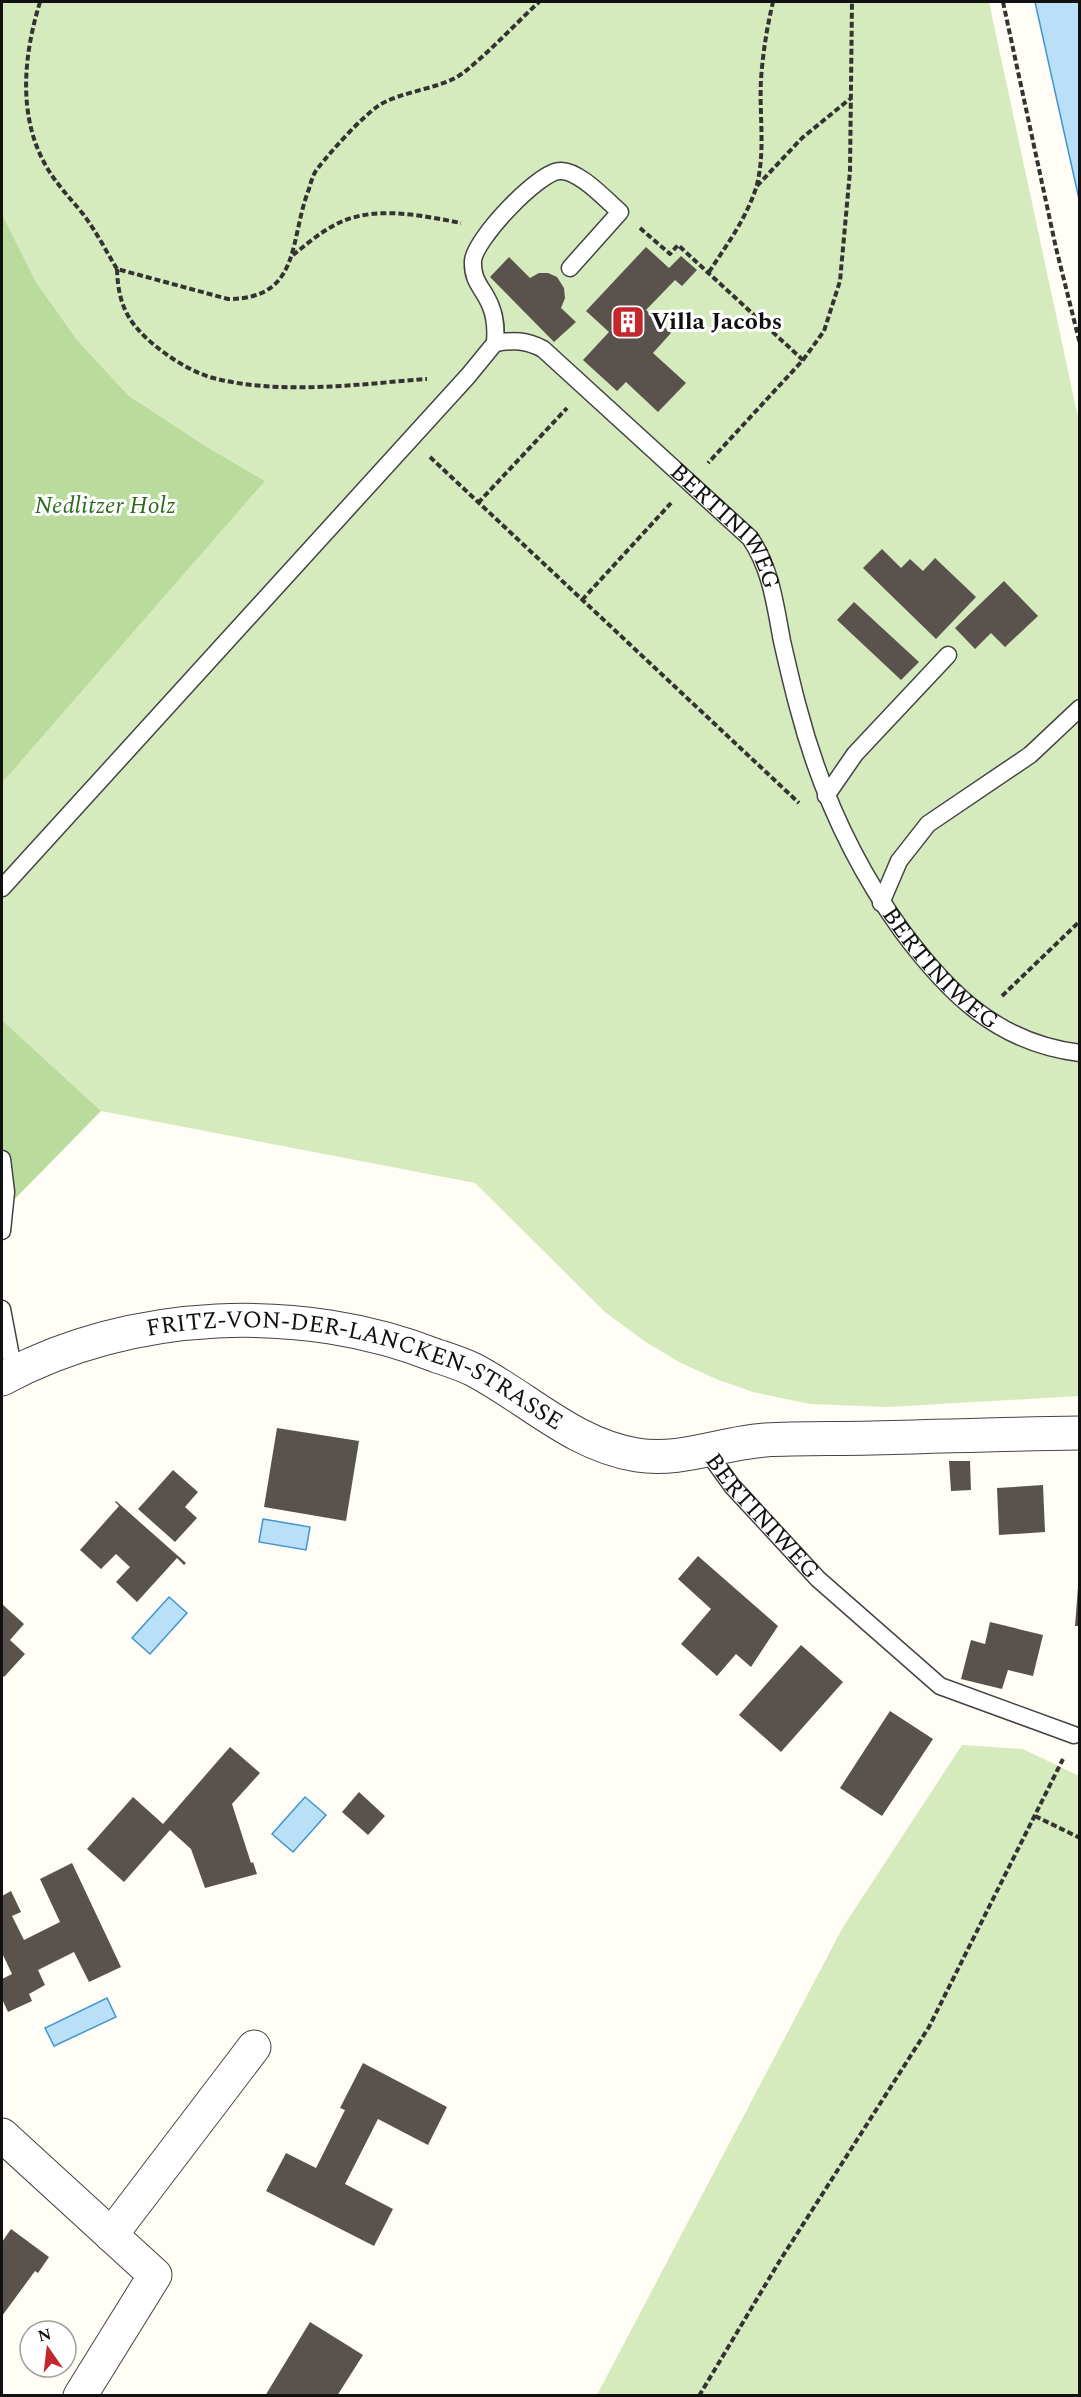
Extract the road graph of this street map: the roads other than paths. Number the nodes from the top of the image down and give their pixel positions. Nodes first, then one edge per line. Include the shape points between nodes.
1 (570, 268) dead end
2 (495, 343) junction
3 (948, 655) dead end
4 (1080, 708) edge
5 (826, 796) junction
6 (2, 888) edge
7 (881, 903) junction
8 (1080, 1053) edge
9 (2, 1159) edge
10 (2, 1231) edge
11 (2, 1309) edge
12 (8, 1376) edge
13 (1080, 1433) edge
14 (706, 1450) junction
15 (1074, 1735) road end
16 (254, 2047) dead end
17 (2, 2135) edge
18 (111, 2235) junction
19 (81, 2396) edge

1 - 2 lane via 620,212 575,173 560,171 533,185 483,239 473,258 474,279 491,306
2 - 5 lane, BERTINIWEG via 517,340 543,349 750,538 771,584 804,732
2 - 6 lane
3 - 5 lane via 855,754
4 - 7 lane via 1030,755 928,824 899,861
5 - 7 lane, BERTINIWEG
7 - 8 lane, BERTINIWEG via 949,989 981,1016 1010,1033
9 - 10 lane via 6,1192
11 - 12 lane
12 - 14 street, FRITZ-VON-DER-LANCKEN-STRASSE via 73,1348 141,1330 194,1322 318,1324 416,1347 473,1370 586,1440 610,1449 639,1456
13 - 14 street, BERTINIWEG via 762,1440
14 - 15 lane, BERTINIWEG via 732,1486 818,1579 940,1686
16 - 18 street
17 - 18 street
18 - 19 street via 154,2274

